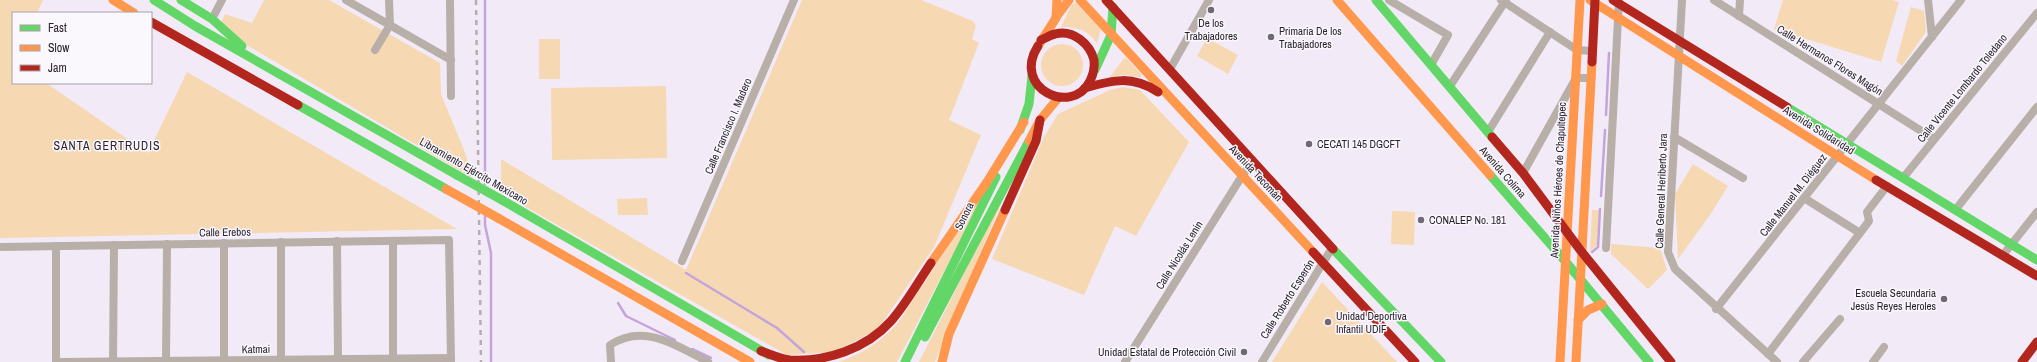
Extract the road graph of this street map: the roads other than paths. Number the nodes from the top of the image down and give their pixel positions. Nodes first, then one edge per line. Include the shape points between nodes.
1 (113, 0) edge
2 (154, 0) edge
3 (181, 0) edge
4 (222, 0) edge
5 (346, 0) edge
6 (390, 0) edge
7 (450, 0) edge
8 (794, 0) edge
9 (1057, 0) edge
10 (1069, 0) edge
11 (1080, 0) edge
12 (1106, 0) edge
13 (1209, 0) edge
14 (1336, 0) edge
15 (1376, 0) edge
16 (1389, 0) edge
17 (1580, 0) edge
18 (1682, 0) edge
19 (1714, 0) edge
20 (1740, 0) edge
21 (1928, 0) edge
22 (1504, 1) edge
23 (1593, 1) edge
24 (1617, 1) edge
25 (1957, 2) edge
26 (1113, 7) junction
27 (132, 12) edge
28 (2037, 13) edge
29 (1618, 16) junction
30 (1739, 16) junction
31 (1056, 18) junction
32 (212, 19) junction
33 (152, 23) edge
34 (390, 26) junction
35 (1550, 32) junction
36 (1111, 35) junction
37 (1932, 37) junction
38 (1041, 40) junction
39 (1680, 42) junction
40 (375, 50) dead end
41 (1577, 50) junction
42 (1592, 50) junction
43 (1679, 55) junction
44 (451, 60) junction
45 (263, 65) junction
46 (1432, 65) junction
47 (1170, 69) junction
48 (1094, 72) junction
49 (1032, 76) junction
50 (1576, 78) junction
51 (1591, 78) junction
52 (1450, 86) junction
53 (1085, 88) junction
54 (451, 96) dead end
55 (1059, 97) junction
56 (1879, 104) junction
57 (2037, 107) edge
58 (1181, 110) junction
59 (1040, 120) junction
60 (1024, 122) junction
61 (1488, 132) junction
62 (1674, 137) junction
63 (1934, 139) junction
64 (1847, 144) junction
65 (1837, 157) junction
66 (1253, 161) junction
67 (1523, 173) junction
68 (1242, 176) junction
69 (1743, 178) dead end
70 (1904, 178) junction
71 (1888, 186) junction
72 (1804, 198) junction
73 (1956, 209) junction
74 (2037, 212) edge
75 (1860, 233) junction
76 (1567, 234) junction
77 (338, 241) junction
78 (393, 241) junction
79 (281, 242) junction
80 (224, 243) junction
81 (167, 244) junction
82 (2011, 244) junction
83 (114, 245) junction
84 (56, 246) junction
85 (0, 247) edge
86 (1332, 248) junction
87 (1606, 248) dead end
88 (1581, 251) junction
89 (2003, 255) junction
90 (2037, 260) edge
91 (682, 261) dead end
92 (1566, 261) junction
93 (1323, 263) junction
94 (2037, 276) edge
95 (1580, 278) junction
96 (1602, 304) junction
97 (1716, 309) junction
98 (1840, 319) dead end
99 (1578, 320) junction
100 (2037, 342) edge
101 (1884, 347) dead end
102 (761, 350) junction
103 (1768, 354) junction
104 (393, 360) edge
105 (451, 360) edge
106 (166, 361) edge
107 (224, 361) edge
108 (281, 361) edge
109 (338, 361) edge
110 (56, 362) edge
111 (61, 362) edge
112 (113, 362) edge
113 (611, 362) edge
114 (708, 362) edge
115 (750, 362) edge
116 (781, 362) edge
117 (905, 362) edge
118 (912, 362) edge
119 (942, 362) edge
120 (1125, 362) edge
121 (1262, 362) edge
122 (1415, 362) edge
123 (1441, 362) edge
124 (1560, 362) edge
125 (1576, 362) edge
126 (1649, 362) edge
127 (1671, 362) edge
128 (1777, 362) edge
129 (1803, 362) edge
130 (1873, 362) edge
131 (2022, 362) edge

1 - 27 main road
2 - 45 main road, Libramiento Ejército Mexicano
3 - 32 main road
4 - 32 street
5 - 34 street
6 - 34 street
7 - 44 street
8 - 91 street, Calle Francisco I. Madero
9 - 31 main road
10 - 31 main road, Sonora
11 - 36 main road, Avenida Tecomán
12 - 26 main road, Avenida Tecomán
13 - 47 street
14 - 92 main road, Avenida Colima
15 - 46 main road, Avenida Colima
16 - 46 street via 1448,35
17 - 41 main road, Avenida Niños Héroes de Chapultepec
18 - 39 street, Calle General Heriberto Jara
19 - 30 street, Calle Hermanos Flores Magón
20 - 30 street
21 - 37 street
22 - 35 street
22 - 52 street
23 - 29 main road, Avenida Solidaridad
23 - 42 main road
24 - 29 street
24 - 39 main road, Avenida Solidaridad
25 - 37 street, Calle Manuel M. Diéguez
26 - 36 main road
26 - 47 main road, Avenida Tecomán
28 - 63 street, Calle Vicente Lombardo Toledano
29 - 43 main road, Avenida Solidaridad
29 - 87 street
30 - 56 street, Calle Hermanos Flores Magón
31 - 38 main road, Sonora
32 - 45 main road
33 - 115 main road, bridge
34 - 40 street
34 - 44 street
35 - 41 street
35 - 61 street
36 - 48 main road
36 - 58 main road, Avenida Tecomán
37 - 56 street, Calle Manuel M. Diéguez
38 - 48 main road via 1064,32 1075,35 1091,50
38 - 49 main road, Sonora via 1031,57
39 - 43 street, Calle General Heriberto Jara
39 - 64 main road, Avenida Solidaridad
41 - 42 street
41 - 50 main road, Avenida Niños Héroes de Chapultepec
42 - 51 main road
43 - 62 street, Calle General Heriberto Jara
43 - 65 main road, Avenida Solidaridad
44 - 54 street
45 - 102 main road, Libramiento Ejército Mexicano, bridge
46 - 52 main road, Avenida Colima
47 - 66 main road, Avenida Tecomán
48 - 53 main road
49 - 55 main road via 1043,90
49 - 60 main road, Sonora via 1033,90
50 - 51 street
50 - 67 street
50 - 76 main road, Avenida Niños Héroes de Chapultepec
51 - 88 main road
52 - 61 main road, Avenida Colima
53 - 55 main road via 1073,96
53 - 58 main road via 1122,80 1137,80 1150,86
55 - 59 main road, Sonora
56 - 63 street, Calle Hermanos Flores Magón
56 - 64 street, Calle Manuel M. Diéguez
57 - 73 street
58 - 68 main road, Avenida Tecomán
59 - 118 main road, Sonora
59 - 119 main road via 1036,141 949,334
60 - 102 main road via 987,182 891,321 880,333 854,351 814,362 790,360
60 - 117 main road, Sonora
61 - 67 main road, Avenida Colima
62 - 69 street
62 - 97 street, Calle General Heriberto Jara via 1668,252 1675,269
63 - 70 street, Calle Vicente Lombardo Toledano
64 - 65 street, Calle Manuel M. Diéguez
64 - 70 main road, Avenida Solidaridad
65 - 71 main road, Avenida Solidaridad
65 - 72 street, Calle Manuel M. Diéguez
66 - 68 street, Calle Nicolás Lenin
66 - 86 main road, Avenida Tecomán
67 - 76 main road, Avenida Colima
68 - 93 main road, Avenida Tecomán
68 - 120 street, Calle Nicolás Lenin
70 - 73 main road, Avenida Solidaridad
71 - 75 street via 1867,212 1869,221
71 - 89 main road, Avenida Solidaridad
72 - 75 street
72 - 97 street, Calle Manuel M. Diéguez
73 - 82 main road, Avenida Solidaridad
74 - 82 street
75 - 103 street
76 - 88 main road, Avenida Colima
76 - 92 main road, Avenida Niños Héroes de Chapultepec
77 - 78 street, Calle Erebos
77 - 79 street, Calle Erebos
77 - 109 street
78 - 104 street
78 - 105 street, Calle Erebos via 449,240
79 - 80 street, Calle Erebos
79 - 108 street
80 - 81 street, Calle Erebos
80 - 107 street
81 - 83 street, Calle Erebos
81 - 106 street
82 - 89 street
82 - 90 main road, Avenida Solidaridad
83 - 84 street, Calle Erebos
83 - 112 street
84 - 85 street, Calle Erebos
84 - 110 street
86 - 93 street, Calle Roberto Esperón
86 - 123 main road, Avenida Tecomán
88 - 95 main road
88 - 127 main road, Avenida Colima
89 - 94 main road, Avenida Solidaridad
92 - 95 main road, Avenida Colima
92 - 124 main road, Avenida Niños Héroes de Chapultepec
93 - 121 street, Calle Roberto Esperón
93 - 122 main road, Avenida Tecomán
95 - 96 main road, Avenida Colima
95 - 99 main road
96 - 99 main road via 1588,310
96 - 126 main road, Avenida Colima
97 - 103 street, Calle General Heriberto Jara
98 - 129 street
99 - 125 main road
100 - 131 main road
101 - 130 street
102 - 116 main road, Libramiento Ejército Mexicano
103 - 128 street, Calle General Heriberto Jara
104 - 105 street, Katmai
104 - 109 street, Katmai
106 - 107 street, Katmai
106 - 112 street, Katmai
107 - 108 street, Katmai
108 - 109 street, Katmai
111 - 112 street, Katmai
113 - 114 street via 610,345 633,335 645,335 673,344

